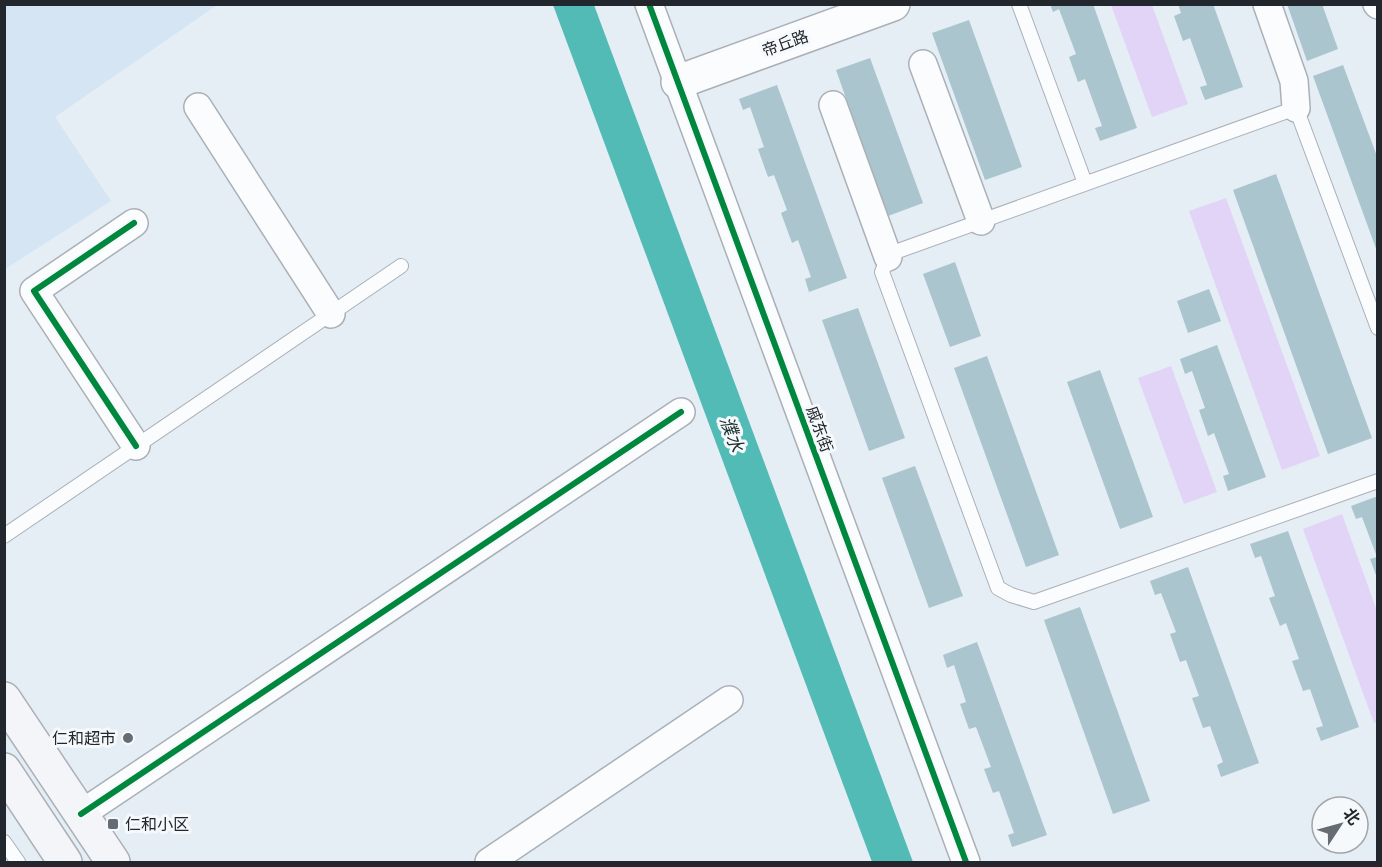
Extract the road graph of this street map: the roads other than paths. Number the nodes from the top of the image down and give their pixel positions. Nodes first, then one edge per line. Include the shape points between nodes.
1 (649, 4) edge
2 (892, 4) edge
3 (1019, 4) edge
4 (1267, 4) edge
5 (923, 64) dead end
6 (678, 82) junction
7 (833, 105) dead end
8 (198, 107) dead end
9 (1296, 108) junction
10 (1085, 183) junction
11 (981, 221) junction
12 (134, 223) dead end
13 (888, 257) junction
14 (401, 266) dead end
15 (331, 314) junction
16 (1377, 328) edge
17 (681, 412) dead end
18 (136, 447) junction
19 (1377, 481) edge
20 (4, 536) edge
21 (4, 699) edge
22 (729, 700) dead end
23 (4, 770) edge
24 (81, 813) junction
25 (4, 842) edge
26 (18, 862) edge
27 (65, 862) edge
28 (113, 862) edge
29 (489, 862) edge
30 (966, 862) edge

1 - 6 street, 戚东街
2 - 6 street, 帝丘路
3 - 10 lane
4 - 9 street via 1294,81
5 - 11 street
6 - 30 street, 戚东街
7 - 13 street
8 - 15 street
9 - 10 lane
9 - 16 lane
10 - 11 lane
11 - 13 lane
12 - 18 street via 34,291
13 - 19 lane via 882,272 886,283 998,588 1011,595 1034,602
14 - 15 lane
15 - 18 lane
17 - 24 street
18 - 20 lane
21 - 24 main road
22 - 29 street
23 - 27 main road
24 - 28 main road
25 - 26 lane

